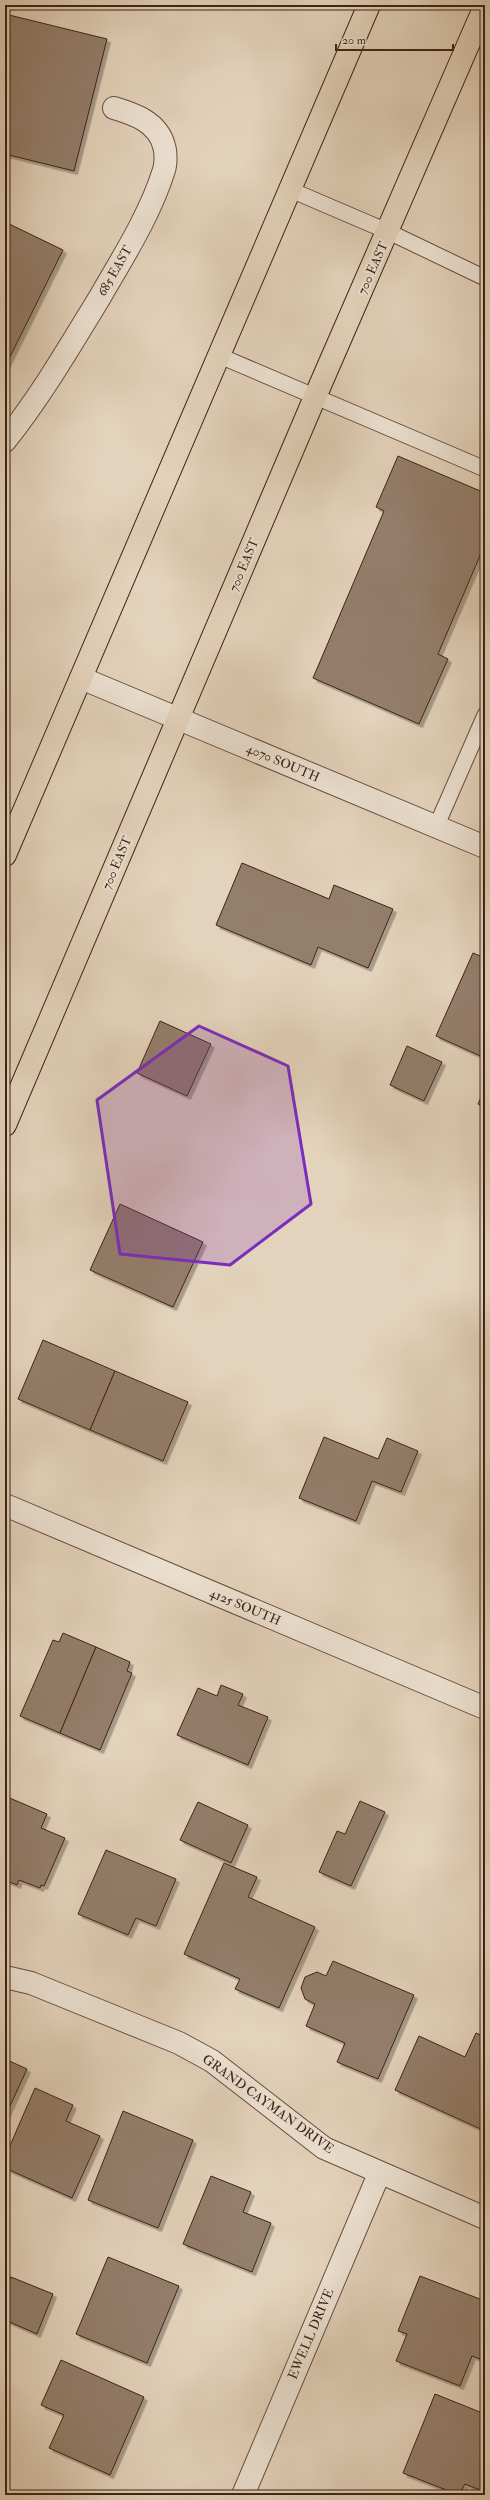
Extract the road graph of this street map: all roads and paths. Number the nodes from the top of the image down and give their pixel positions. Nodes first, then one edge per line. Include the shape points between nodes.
1 (369, 5) edge
2 (485, 6) edge
3 (114, 108) dead end
4 (291, 190) junction
5 (389, 232) junction
6 (485, 278) edge
7 (220, 356) junction
8 (315, 397) junction
9 (5, 441) edge
10 (485, 469) edge
11 (81, 678) junction
12 (485, 715) edge
13 (179, 719) junction
14 (436, 827) junction
15 (485, 848) edge
16 (5, 855) edge
17 (5, 1125) edge
18 (5, 1505) edge
19 (485, 1708) edge
20 (5, 1977) edge
21 (379, 2174) junction
22 (485, 2218) edge
23 (243, 2495) edge

1 - 4 main road
2 - 5 main road, 700 EAST
3 - 9 street, 685 EAST via 137,114 154,127 164,146 165,168 125,255 31,408
4 - 5 lane
4 - 7 main road
5 - 6 lane
5 - 8 main road, 700 EAST
7 - 8 lane
7 - 11 main road
8 - 10 lane
8 - 13 main road, 700 EAST
11 - 13 street, 4070 SOUTH
11 - 16 main road
12 - 14 lane
13 - 14 street, 4070 SOUTH
13 - 17 main road, 700 EAST
14 - 15 street, 4070 SOUTH
18 - 19 street, 4125 SOUTH
20 - 21 street, GRAND CAYMAN DRIVE via 31,1983 179,2043 212,2061 324,2148
21 - 22 street, GRAND CAYMAN DRIVE
21 - 23 street, EWELL DRIVE

